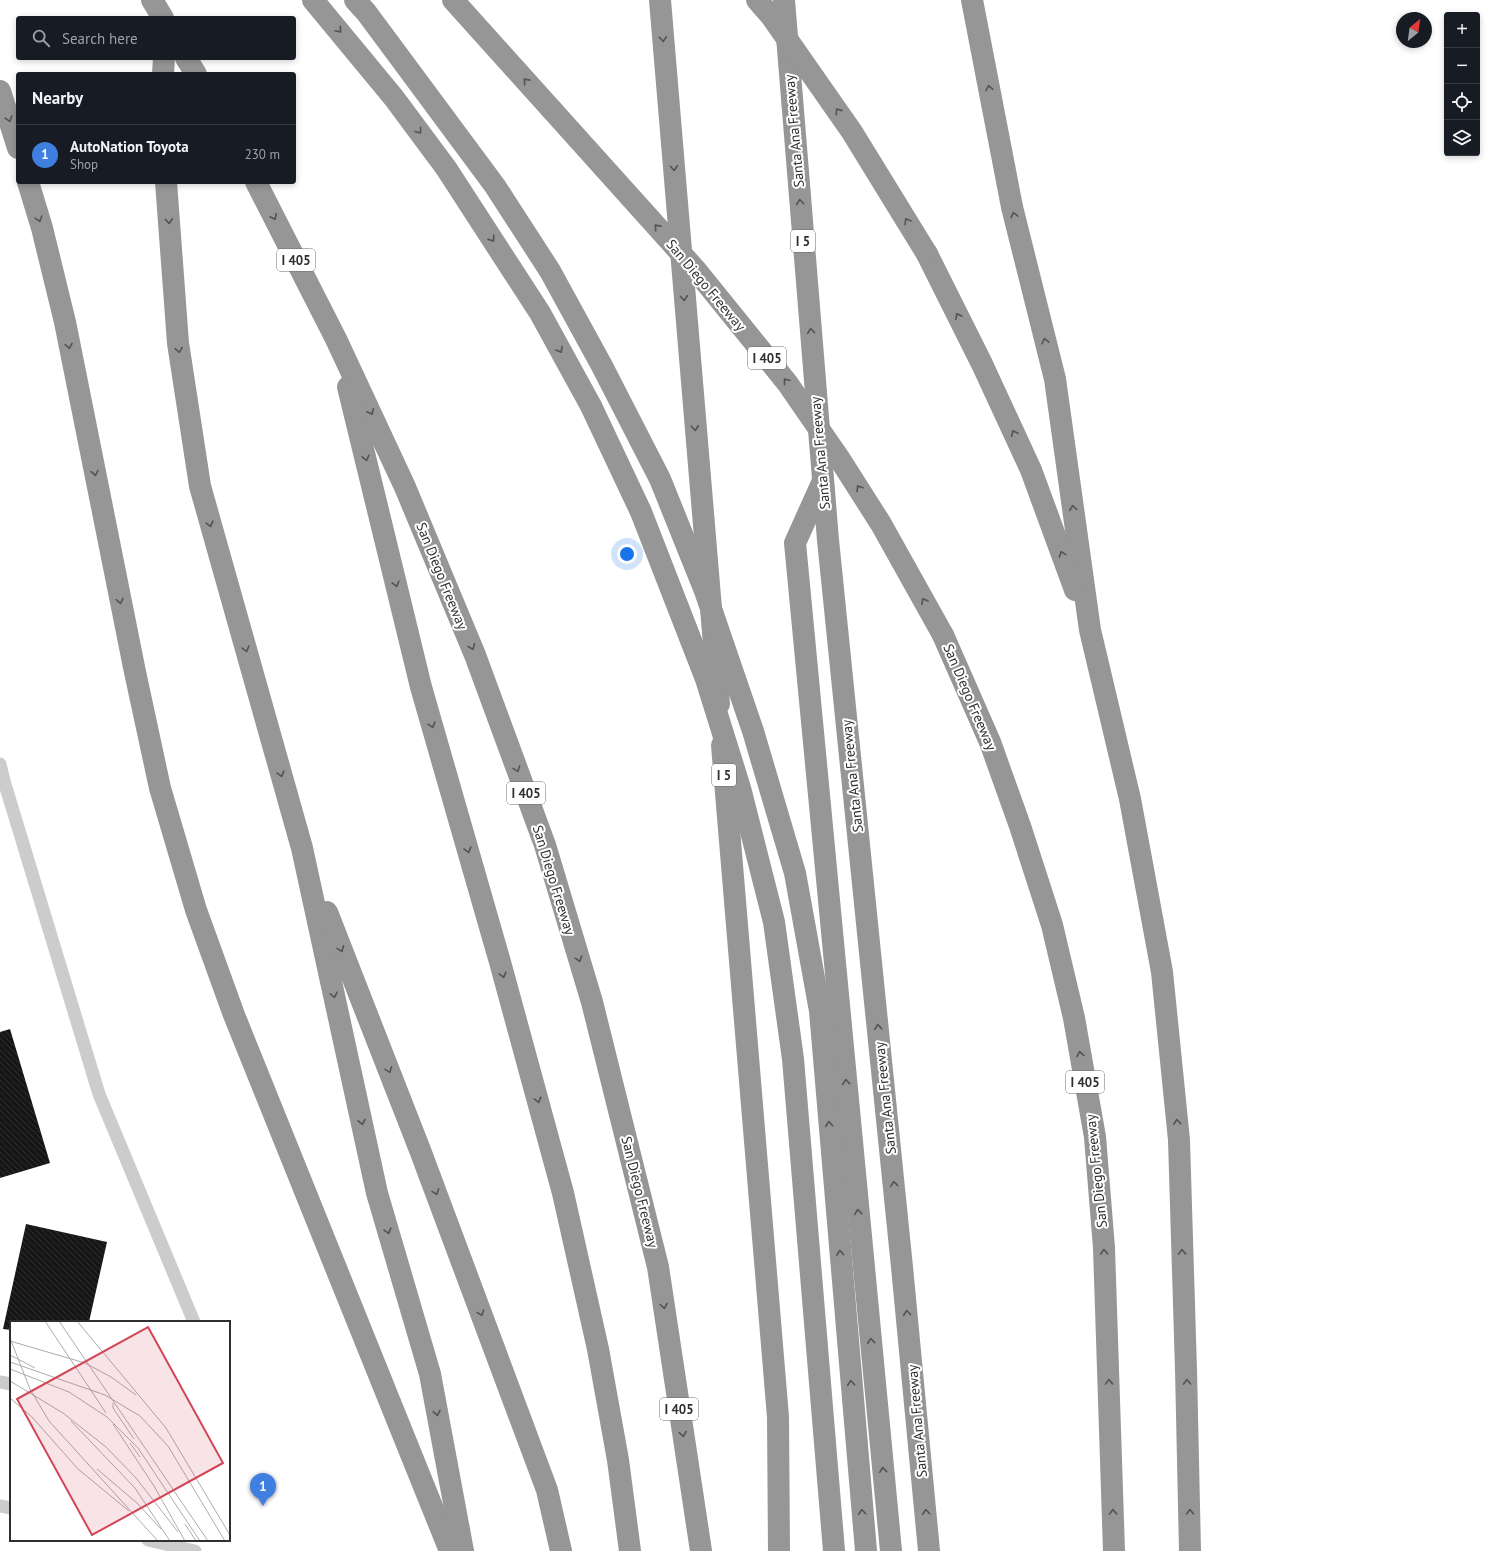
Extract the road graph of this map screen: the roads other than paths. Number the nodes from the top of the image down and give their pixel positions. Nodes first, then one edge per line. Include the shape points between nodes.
1 (152, 0) edge
2 (165, 0) edge
3 (313, 0) edge
4 (354, 0) edge
5 (453, 0) edge
6 (660, 0) edge
7 (757, 0) edge
8 (784, 0) edge
9 (972, 0) edge
10 (163, 16) edge
11 (164, 16) edge
12 (164, 60) edge
13 (187, 60) edge
14 (163, 72) edge
15 (195, 72) edge
16 (0, 91) edge
17 (16, 142) edge
18 (29, 184) edge
19 (166, 184) edge
20 (257, 184) edge
21 (336, 339) junction
22 (823, 482) junction
23 (1090, 630) junction
24 (0, 764) edge
25 (302, 848) junction
26 (194, 1321) edge
27 (0, 1382) edge
28 (10, 1384) edge
29 (0, 1506) edge
30 (10, 1508) edge
31 (152, 1541) edge
32 (195, 1551) edge
33 (450, 1551) edge
34 (463, 1551) edge
35 (562, 1551) edge
36 (630, 1551) edge
37 (701, 1551) edge
38 (779, 1551) edge
39 (834, 1551) edge
40 (866, 1551) edge
41 (891, 1551) edge
42 (929, 1551) edge
43 (1114, 1551) edge
44 (1190, 1551) edge

1 - 10 highway
2 - 11 highway
3 -> 39 highway, bridge via 394,98 446,168 540,313 591,406 641,512 706,680 740,788 774,922 793,1059
40 -> 4 highway, bridge via 820,1011 795,873 753,731 705,591 660,479 595,353 550,271 495,186 366,12
43 -> 5 highway, San Diego Freeway / I 405, bridge via 1104,1248 1095,1137 1074,1018 1052,925 990,742 943,635 881,524 840,458 788,384 695,269
6 -> 38 highway, I 5 via 778,1417
23 -> 7 highway, bridge via 1031,470 927,254 852,132 771,16
22 -> 8 highway, Santa Ana Freeway / I 5
23 -> 9 highway via 1055,379 1012,207
12 - 14 highway
13 - 15 highway
16 -> 17 highway
18 -> 33 highway via 65,322 160,788 196,910 234,1015
19 -> 25 highway via 178,343 200,486
20 -> 21 highway, San Diego Freeway / I 405
21 -> 36 highway via 421,687 563,1194 599,1356 618,1460
21 -> 37 highway, San Diego Freeway / I 405 via 405,487 475,655 547,852 592,1002 658,1267
41 -> 22 highway via 795,543
42 -> 22 highway, Santa Ana Freeway / I 5
44 -> 23 highway via 1179,1140 1162,972 1130,799
24 - 26 lane via 99,1094
25 -> 34 highway via 377,1193 430,1374
25 -> 35 highway via 420,1150 544,1483
27 - 28 lane
29 - 30 lane
31 - 32 lane

